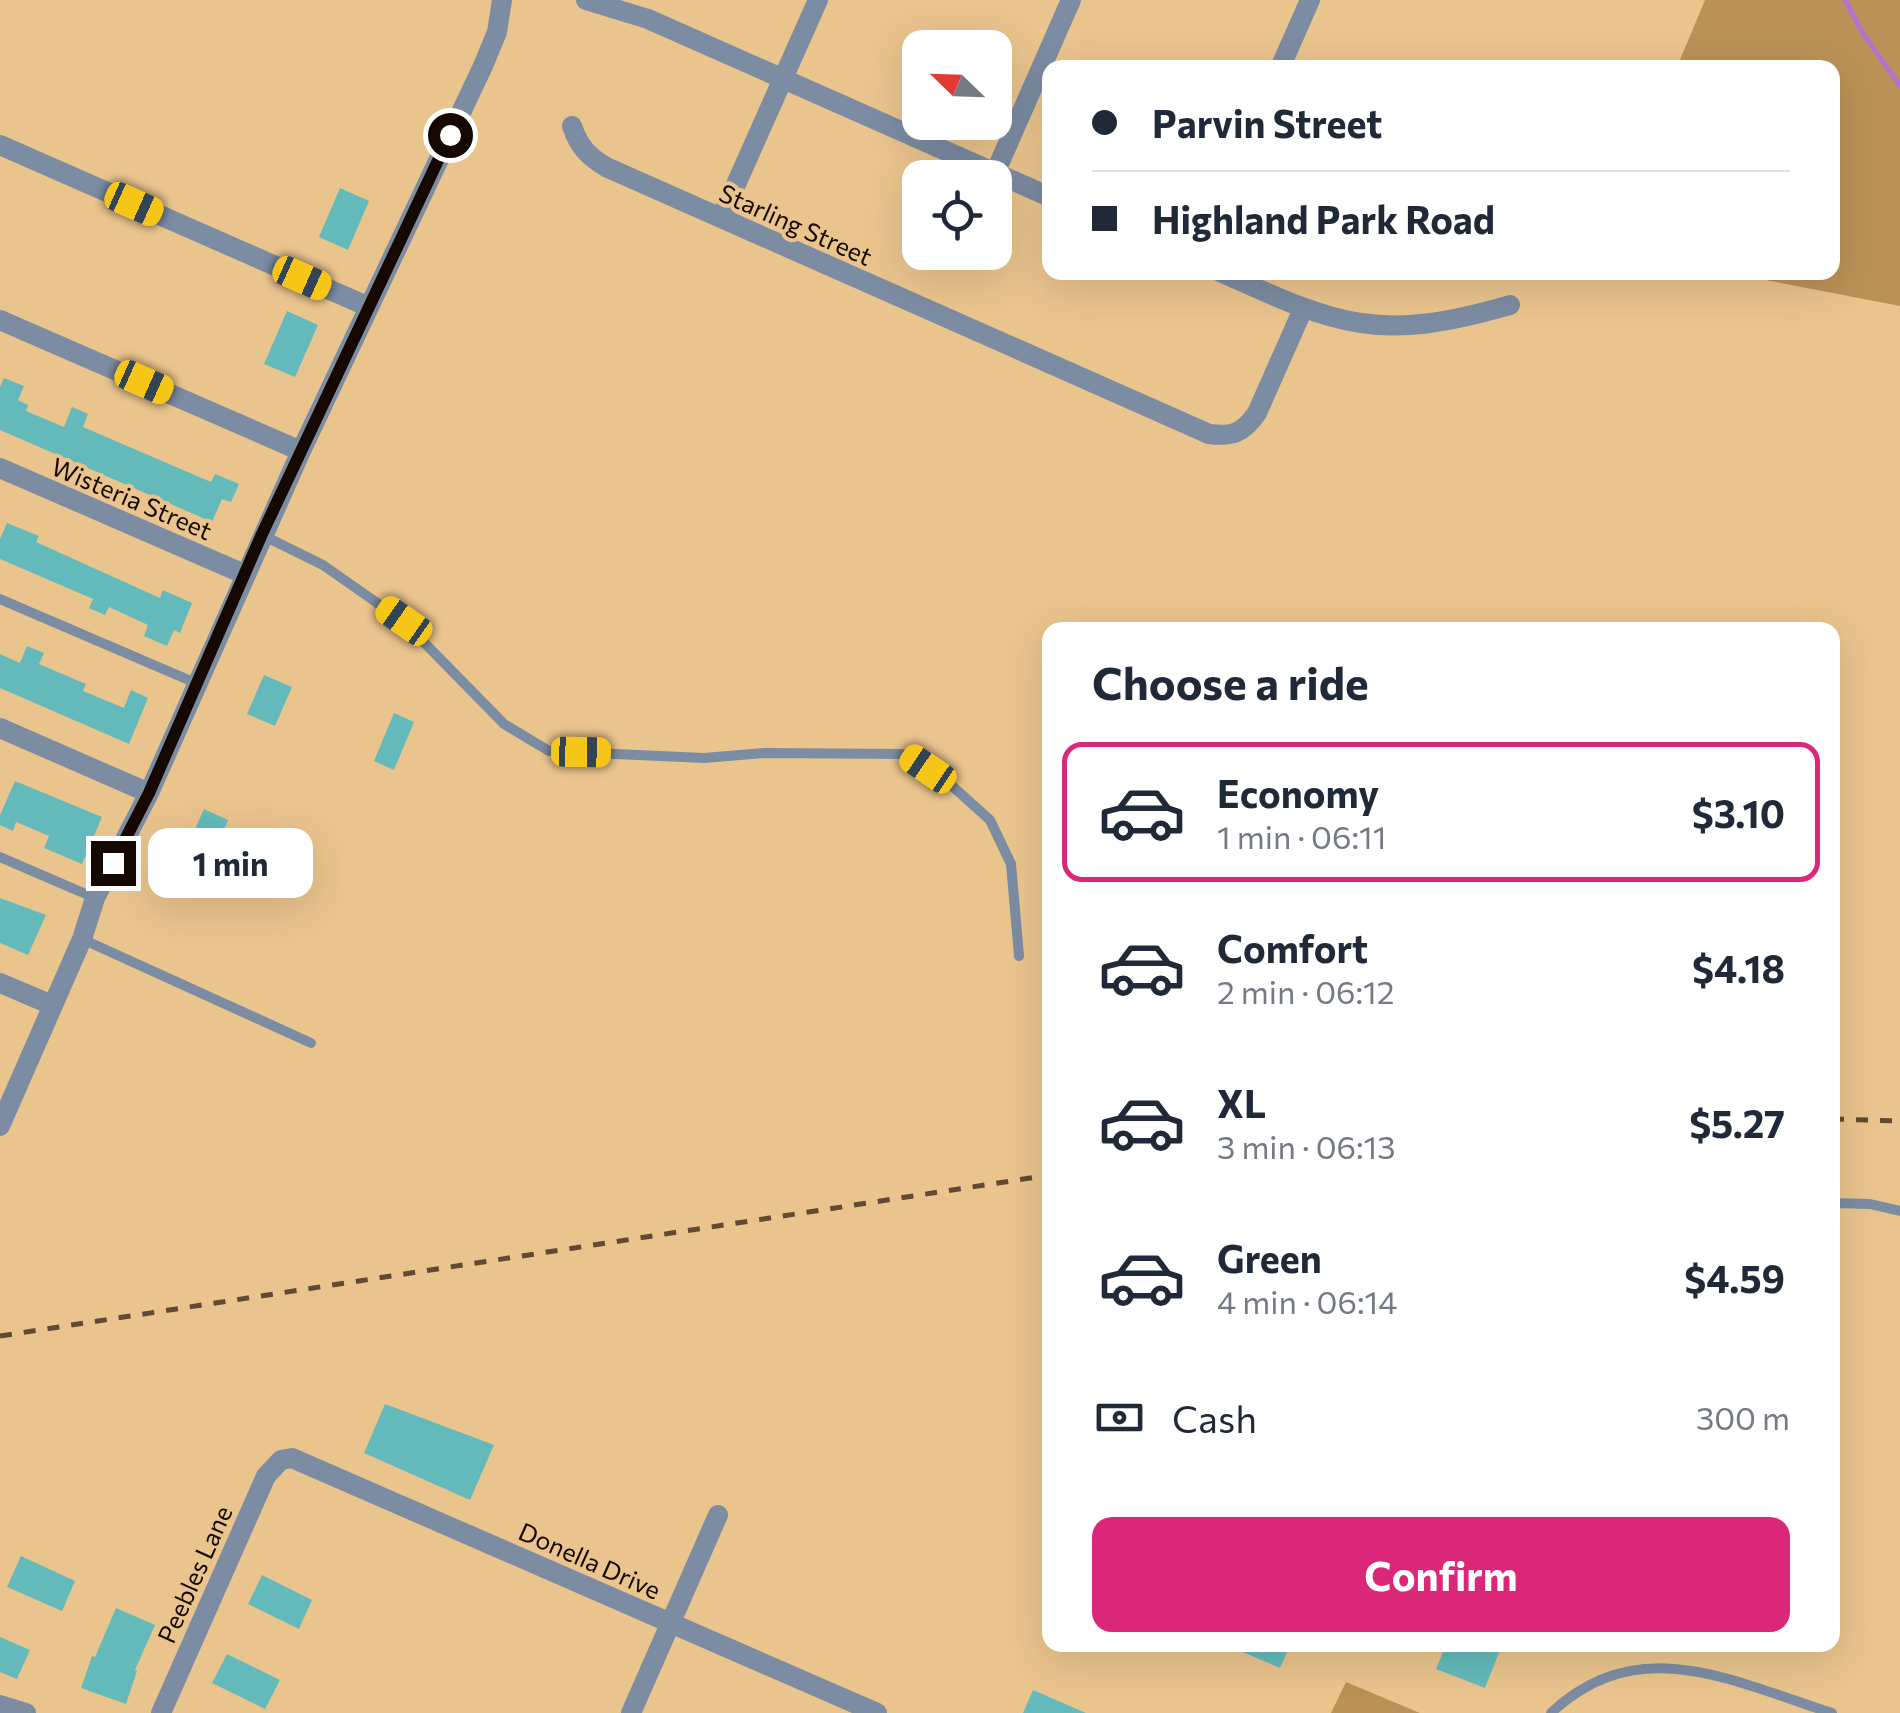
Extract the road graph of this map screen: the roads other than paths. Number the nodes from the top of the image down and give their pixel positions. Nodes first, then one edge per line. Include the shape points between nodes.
1 (502, 0) edge
2 (586, 0) edge
3 (818, 0) edge
4 (1071, 0) edge
5 (1310, 0) edge
6 (1045, 60) edge
7 (1284, 60) edge
8 (1042, 66) edge
9 (783, 79) junction
10 (572, 126) dead end
11 (0, 146) edge
12 (966, 160) edge
13 (1001, 160) edge
14 (1012, 180) edge
15 (1042, 194) edge
16 (721, 218) junction
17 (1238, 280) edge
18 (1510, 306) dead end
19 (369, 307) junction
20 (1303, 309) junction
21 (0, 320) edge
22 (301, 451) junction
23 (0, 468) edge
24 (262, 534) junction
25 (244, 574) junction
26 (0, 599) edge
27 (198, 684) junction
28 (0, 728) edge
29 (149, 793) junction
30 (0, 857) edge
31 (95, 898) junction
32 (82, 939) junction
33 (1019, 956) dead end
34 (0, 983) edge
35 (52, 1006) junction
36 (311, 1043) dead end
37 (2, 1116) edge
38 (1840, 1204) edge
39 (1900, 1211) edge
40 (281, 1460) joint
41 (718, 1515) dead end
42 (671, 1622) junction
43 (0, 1705) edge
44 (26, 1713) edge
45 (161, 1713) edge
46 (632, 1713) edge
47 (877, 1713) edge
48 (1551, 1713) edge
49 (1832, 1713) edge

1 - 19 street via 483,66
2 - 9 street via 648,19
3 - 9 street
4 - 6 street
5 - 7 street
8 - 13 street
9 - 12 street
9 - 16 street
10 - 16 street, Starling Street via 579,144 606,167
11 - 19 street
14 - 15 street
16 - 20 street, Starling Street via 1209,434 1238,434 1257,413
17 - 20 street
18 - 20 street via 1412,327 1374,327
19 - 22 street
21 - 22 street
22 - 24 street
23 - 25 street, Wisteria Street
24 - 25 street
24 - 33 lane via 324,566 404,621 504,724 549,751 704,758 904,754 990,820 1010,864
25 - 27 street
26 - 27 lane
27 - 29 street
28 - 29 street
29 - 31 street
30 - 31 lane
31 - 32 street
32 - 35 street
32 - 36 lane
34 - 35 street
35 - 37 street
38 - 39 lane
40 - 42 street, Donella Drive via 305,1462
40 - 45 street, Peebles Lane via 266,1476
41 - 42 street
42 - 46 street
42 - 47 street, Donella Drive
43 - 44 street
48 - 49 lane via 1606,1675 1662,1666

